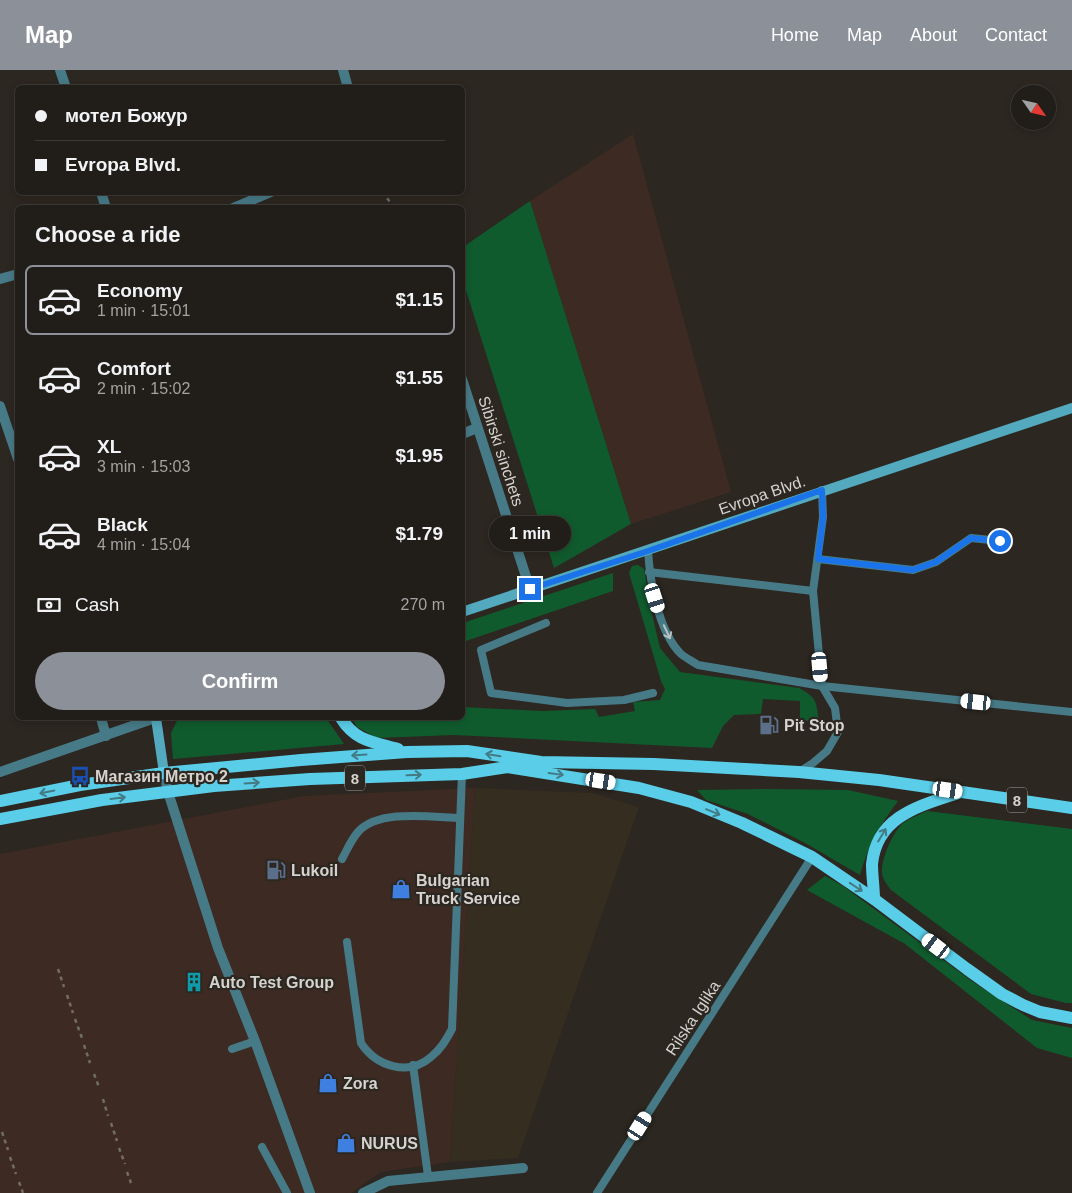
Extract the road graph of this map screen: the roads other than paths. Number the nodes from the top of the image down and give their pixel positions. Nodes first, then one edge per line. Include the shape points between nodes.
1 (60, 70) edge
2 (343, 70) edge
3 (65, 85) edge
4 (347, 85) edge
5 (264, 195) edge
6 (240, 205) edge
7 (15, 275) edge
8 (0, 279) edge
9 (465, 388) edge
10 (0, 406) edge
11 (1072, 408) edge
12 (477, 428) junction
13 (465, 433) edge
14 (14, 435) edge
15 (822, 490) junction
16 (1000, 541) dead end
17 (648, 551) junction
18 (818, 559) junction
19 (649, 572) junction
20 (530, 589) junction
21 (813, 591) junction
22 (465, 611) edge
23 (546, 623) dead end
24 (822, 686) junction
25 (653, 693) dead end
26 (1072, 712) edge
27 (102, 720) edge
28 (150, 720) edge
29 (155, 720) edge
30 (342, 720) edge
31 (106, 736) junction
32 (407, 752) junction
33 (541, 762) junction
34 (507, 767) junction
35 (0, 772) edge
36 (799, 772) junction
37 (164, 773) junction
38 (462, 774) junction
39 (168, 792) junction
40 (962, 792) junction
41 (0, 801) edge
42 (1072, 808) edge
43 (460, 818) junction
44 (0, 819) edge
45 (812, 857) junction
46 (342, 859) dead end
47 (874, 899) junction
48 (346, 942) dead end
49 (1072, 1018) edge
50 (256, 1041) junction
51 (232, 1048) dead end
52 (413, 1065) junction
53 (262, 1147) dead end
54 (523, 1168) dead end
55 (428, 1176) junction
56 (287, 1193) edge
57 (310, 1193) edge
58 (363, 1193) edge
59 (597, 1193) edge

1 - 3 street
2 - 4 street
5 - 6 street
7 - 8 street
9 - 12 street, Sibirski sinchets
10 - 14 street
11 - 15 street, Evropa Blvd.
12 - 13 street
12 - 20 street, Sibirski sinchets
15 - 17 street, Evropa Blvd.
15 - 18 lane via 823,517
16 - 18 lane via 971,538 936,562 913,570
17 - 19 lane
17 - 20 street, Evropa Blvd.
18 - 21 lane
19 - 21 lane
19 -> 24 lane via 661,616 672,641 682,654 698,665
20 - 22 street, Evropa Blvd.
21 - 24 lane
23 - 25 lane via 482,650 491,693 567,703 624,700
24 - 26 lane
24 - 36 lane via 835,708 838,732 827,751
27 - 31 street
28 - 31 street
29 - 37 street
30 - 32 main road via 348,729 362,739
31 - 35 street
33 -> 32 main road, 8 via 467,751
32 -> 37 main road, 8
33 - 34 main road, 8
33 - 36 main road, 8
34 - 38 main road, 8
34 -> 45 main road via 620,784 691,802
36 - 40 main road, 8
37 - 39 street
37 -> 41 main road, 8
39 -> 38 main road, 8 via 310,779
38 - 43 lane
44 -> 39 main road, 8 via 102,800
39 - 50 street via 218,948
40 - 42 main road, 8
47 -> 40 main road via 874,852 890,824 919,806
43 - 46 lane via 375,820 359,831
43 - 52 lane via 452,1029 431,1058
45 -> 47 main road
45 - 59 lane, Rilska Iglika
47 - 49 main road via 1002,994 1040,1012
48 - 52 lane via 361,1043 367,1052 384,1064 397,1068
50 - 51 lane
50 - 57 street
52 - 55 lane
53 - 56 lane
54 - 55 street
55 - 58 street via 388,1181

